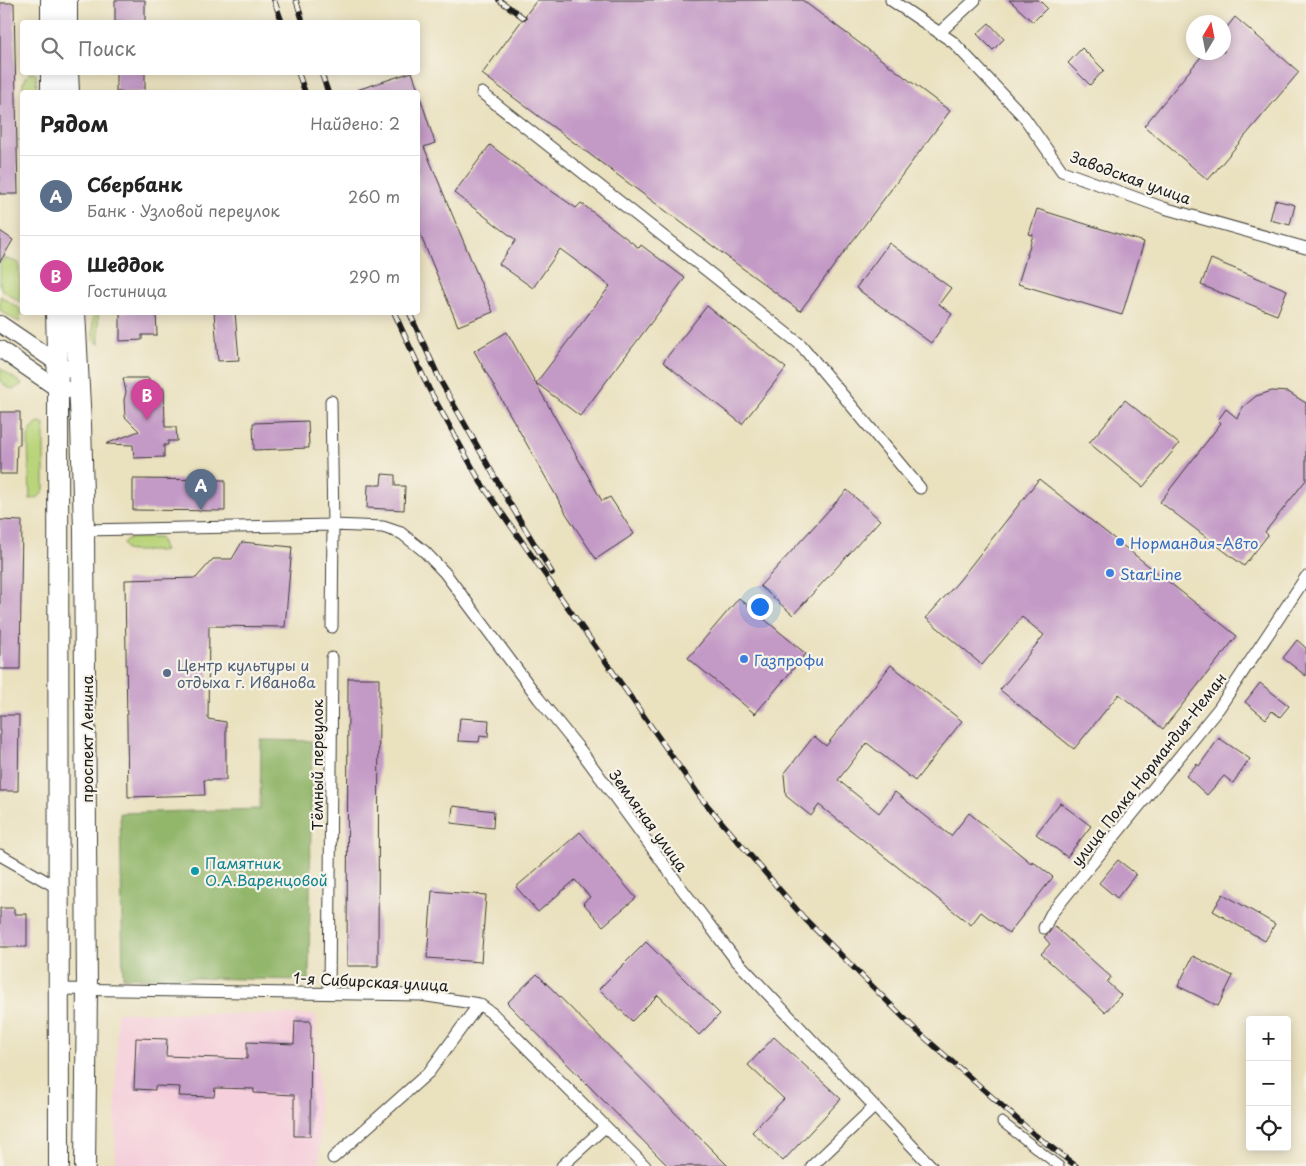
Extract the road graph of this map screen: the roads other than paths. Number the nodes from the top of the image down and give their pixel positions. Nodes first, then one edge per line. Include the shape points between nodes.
1 (51, 0) edge
2 (67, 0) edge
3 (891, 0) edge
4 (975, 0) edge
5 (51, 20) edge
6 (67, 20) edge
7 (939, 32) junction
8 (51, 75) edge
9 (68, 75) edge
10 (51, 90) edge
11 (68, 90) edge
12 (482, 92) dead end
13 (1306, 248) edge
14 (56, 315) edge
15 (75, 315) edge
16 (0, 324) edge
17 (0, 350) edge
18 (58, 363) junction
19 (79, 384) junction
20 (58, 389) junction
21 (331, 401) dead end
22 (920, 488) dead end
23 (333, 525) junction
24 (84, 530) junction
25 (1305, 582) edge
26 (332, 627) dead end
27 (332, 658) dead end
28 (0, 855) edge
29 (58, 888) junction
30 (86, 892) junction
31 (1044, 928) dead end
32 (59, 989) junction
33 (87, 989) junction
34 (329, 993) junction
35 (479, 1004) junction
36 (874, 1106) junction
37 (1002, 1122) dead end
38 (605, 1127) junction
39 (334, 1158) dead end
40 (59, 1166) edge
41 (85, 1166) edge
42 (562, 1166) edge
43 (645, 1166) edge
44 (812, 1166) edge
45 (931, 1166) edge
46 (1059, 1166) edge

1 - 5 highway
2 - 6 highway
3 - 7 street, Заводская улица
4 - 7 street
7 - 13 street, Заводская улица via 953,42 1024,116 1062,171 1164,208
8 - 10 highway
9 - 11 highway
12 - 22 street via 802,344
14 - 18 highway, проспект Ленина
15 - 19 highway, проспект Ленина
16 - 18 main road
17 - 20 main road
18 - 19 main road
18 - 20 highway, проспект Ленина
19 - 20 main road
19 - 24 highway, проспект Ленина
20 - 29 highway, проспект Ленина
21 - 23 street
23 - 24 street, Земляная улица
23 - 26 street
23 - 36 street, Земляная улица via 383,527 401,533 445,573 735,959
24 - 30 highway, проспект Ленина
25 - 31 street, улица Полка Нормандия-Неман via 1219,708 1051,914
27 - 34 street, Тёмный переулок
28 - 29 street
29 - 30 highway
29 - 32 highway, проспект Ленина
30 - 33 highway, проспект Ленина
32 - 33 street, 1-я Сибирская улица
32 - 40 highway, проспект Ленина
33 - 34 street, 1-я Сибирская улица
33 - 41 highway, проспект Ленина
34 - 35 street, 1-я Сибирская улица via 421,995
35 - 38 street, 1-я Сибирская улица via 493,1014
35 - 39 street via 429,1072
36 - 44 street
36 - 45 street, Земляная улица
37 - 46 street
38 - 42 street
38 - 43 street, 1-я Сибирская улица

